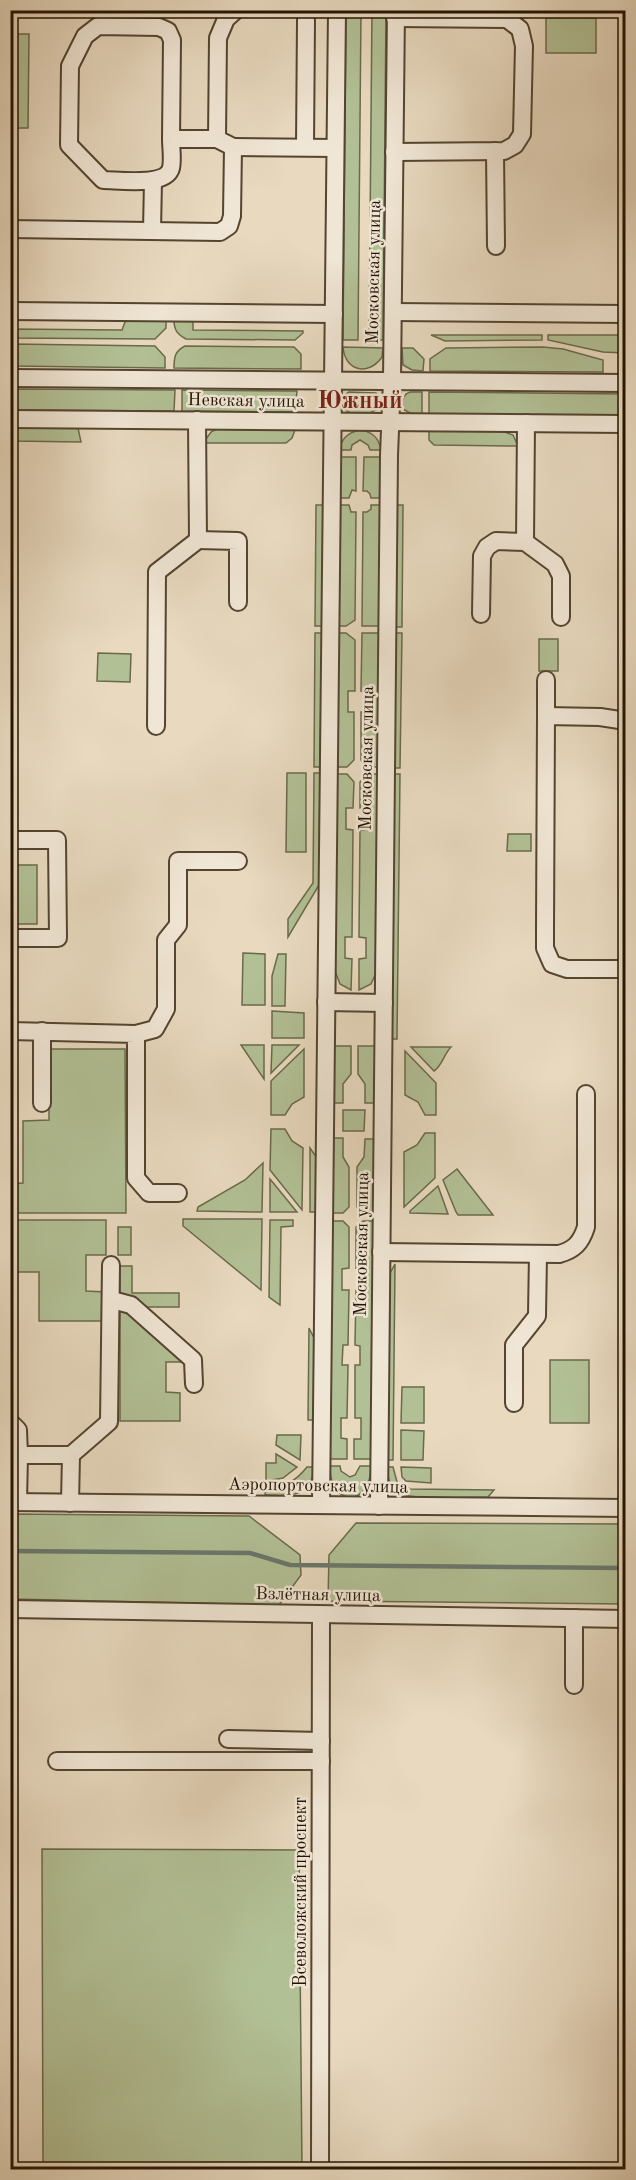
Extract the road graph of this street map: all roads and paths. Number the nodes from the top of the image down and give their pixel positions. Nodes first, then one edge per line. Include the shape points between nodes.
1 (236, 10) edge
2 (337, 10) edge
3 (396, 14) edge
4 (492, 15) edge
5 (306, 20) dead end
6 (171, 139) junction
7 (217, 139) junction
8 (233, 147) junction
9 (305, 147) junction
10 (335, 148) junction
11 (495, 151) junction
12 (394, 152) junction
13 (153, 180) junction
14 (10, 229) edge
15 (152, 231) junction
16 (496, 246) dead end
17 (10, 311) edge
18 (393, 312) junction
19 (334, 314) junction
20 (626, 314) edge
21 (10, 378) edge
22 (333, 381) junction
23 (392, 381) junction
24 (626, 383) edge
25 (10, 419) edge
26 (197, 420) junction
27 (332, 421) junction
28 (390, 422) junction
29 (526, 423) junction
30 (626, 424) edge
31 (198, 540) junction
32 (525, 542) junction
33 (238, 602) dead end
34 (481, 614) dead end
35 (561, 617) dead end
36 (546, 680) dead end
37 (546, 716) junction
38 (626, 721) edge
39 (156, 726) dead end
40 (10, 840) edge
41 (238, 861) dead end
42 (10, 938) edge
43 (626, 969) edge
44 (326, 1002) junction
45 (384, 1003) junction
46 (10, 1031) edge
47 (42, 1031) junction
48 (136, 1034) junction
49 (586, 1094) dead end
50 (42, 1102) dead end
51 (178, 1193) dead end
52 (381, 1252) junction
53 (538, 1254) junction
54 (111, 1265) dead end
55 (112, 1300) junction
56 (194, 1384) dead end
57 (514, 1404) dead end
58 (10, 1422) edge
59 (19, 1455) junction
60 (71, 1455) junction
61 (14, 1502) edge
62 (70, 1503) junction
63 (321, 1505) junction
64 (379, 1506) junction
65 (626, 1508) edge
66 (10, 1609) edge
67 (321, 1615) junction
68 (574, 1618) junction
69 (626, 1619) edge
70 (574, 1685) dead end
71 (228, 1739) dead end
72 (321, 1741) junction
73 (57, 1761) dead end
74 (321, 1761) junction
75 (321, 2169) edge

1 - 7 street via 226,19 218,38
2 - 10 street, Московская улица
3 - 4 street
3 - 12 street, Московская улица
4 - 11 street via 507,19 520,29 524,46 522,134 515,145
5 - 9 street
6 - 7 street
6 - 13 street via 171,168 167,176
6 - 13 street via 172,40 168,31 159,27 98,26 85,36 70,66 69,145 103,180
7 - 8 street
8 - 9 street
8 - 15 street via 229,226 220,231
9 - 10 street
10 - 19 street, Московская улица
11 - 12 street
11 - 16 street
12 - 18 street, Московская улица
13 - 15 street
14 - 15 street
17 - 19 street
18 - 20 street
18 - 23 street, Московская улица
19 - 22 street, Московская улица
21 - 22 street, Невская улица
22 - 23 street, Невская улица
22 - 27 street, Московская улица
23 - 24 street, Невская улица
23 - 28 street, Московская улица
25 - 26 street, Невская улица
26 - 27 street, Невская улица
26 - 31 street
27 - 28 street, Невская улица
27 - 44 street, Московская улица
28 - 29 street, Невская улица
28 - 45 street, Московская улица
29 - 30 street, Невская улица
29 - 32 street
31 - 33 street via 238,541
31 - 39 street via 157,572
32 - 34 street via 496,542 487,547 482,556
32 - 35 street via 555,564 561,576
36 - 37 street
37 - 38 street
37 - 43 street via 545,948 552,964 567,969
40 - 42 street via 57,840 58,938
41 - 48 street via 178,861 178,925 166,940 166,1009 155,1029
44 - 45 street
44 - 63 street, Московская улица
45 - 52 street, Московская улица
46 - 47 street
47 - 48 street
47 - 50 street
48 - 51 street via 136,1178 149,1193
49 - 53 street via 583,1237 568,1251
52 - 53 street
52 - 64 street, Московская улица
53 - 57 street via 537,1316 514,1345
54 - 55 street
55 - 56 street via 131,1305 193,1360
55 - 60 street via 109,1422
58 - 59 street via 18,1430
59 - 60 street
59 - 61 street
60 - 62 street
61 - 62 street, Аэропортовская улица
62 - 63 street, Аэропортовская улица
63 - 64 street, Аэропортовская улица
64 - 65 street, Аэропортовская улица
66 - 67 street, Взлётная улица
67 - 68 street, Взлётная улица
67 - 72 street, Всеволожский проспект
68 - 69 street, Взлётная улица
68 - 70 street
71 - 72 street
72 - 74 street, Всеволожский проспект
73 - 74 street
74 - 75 street, Всеволожский проспект

